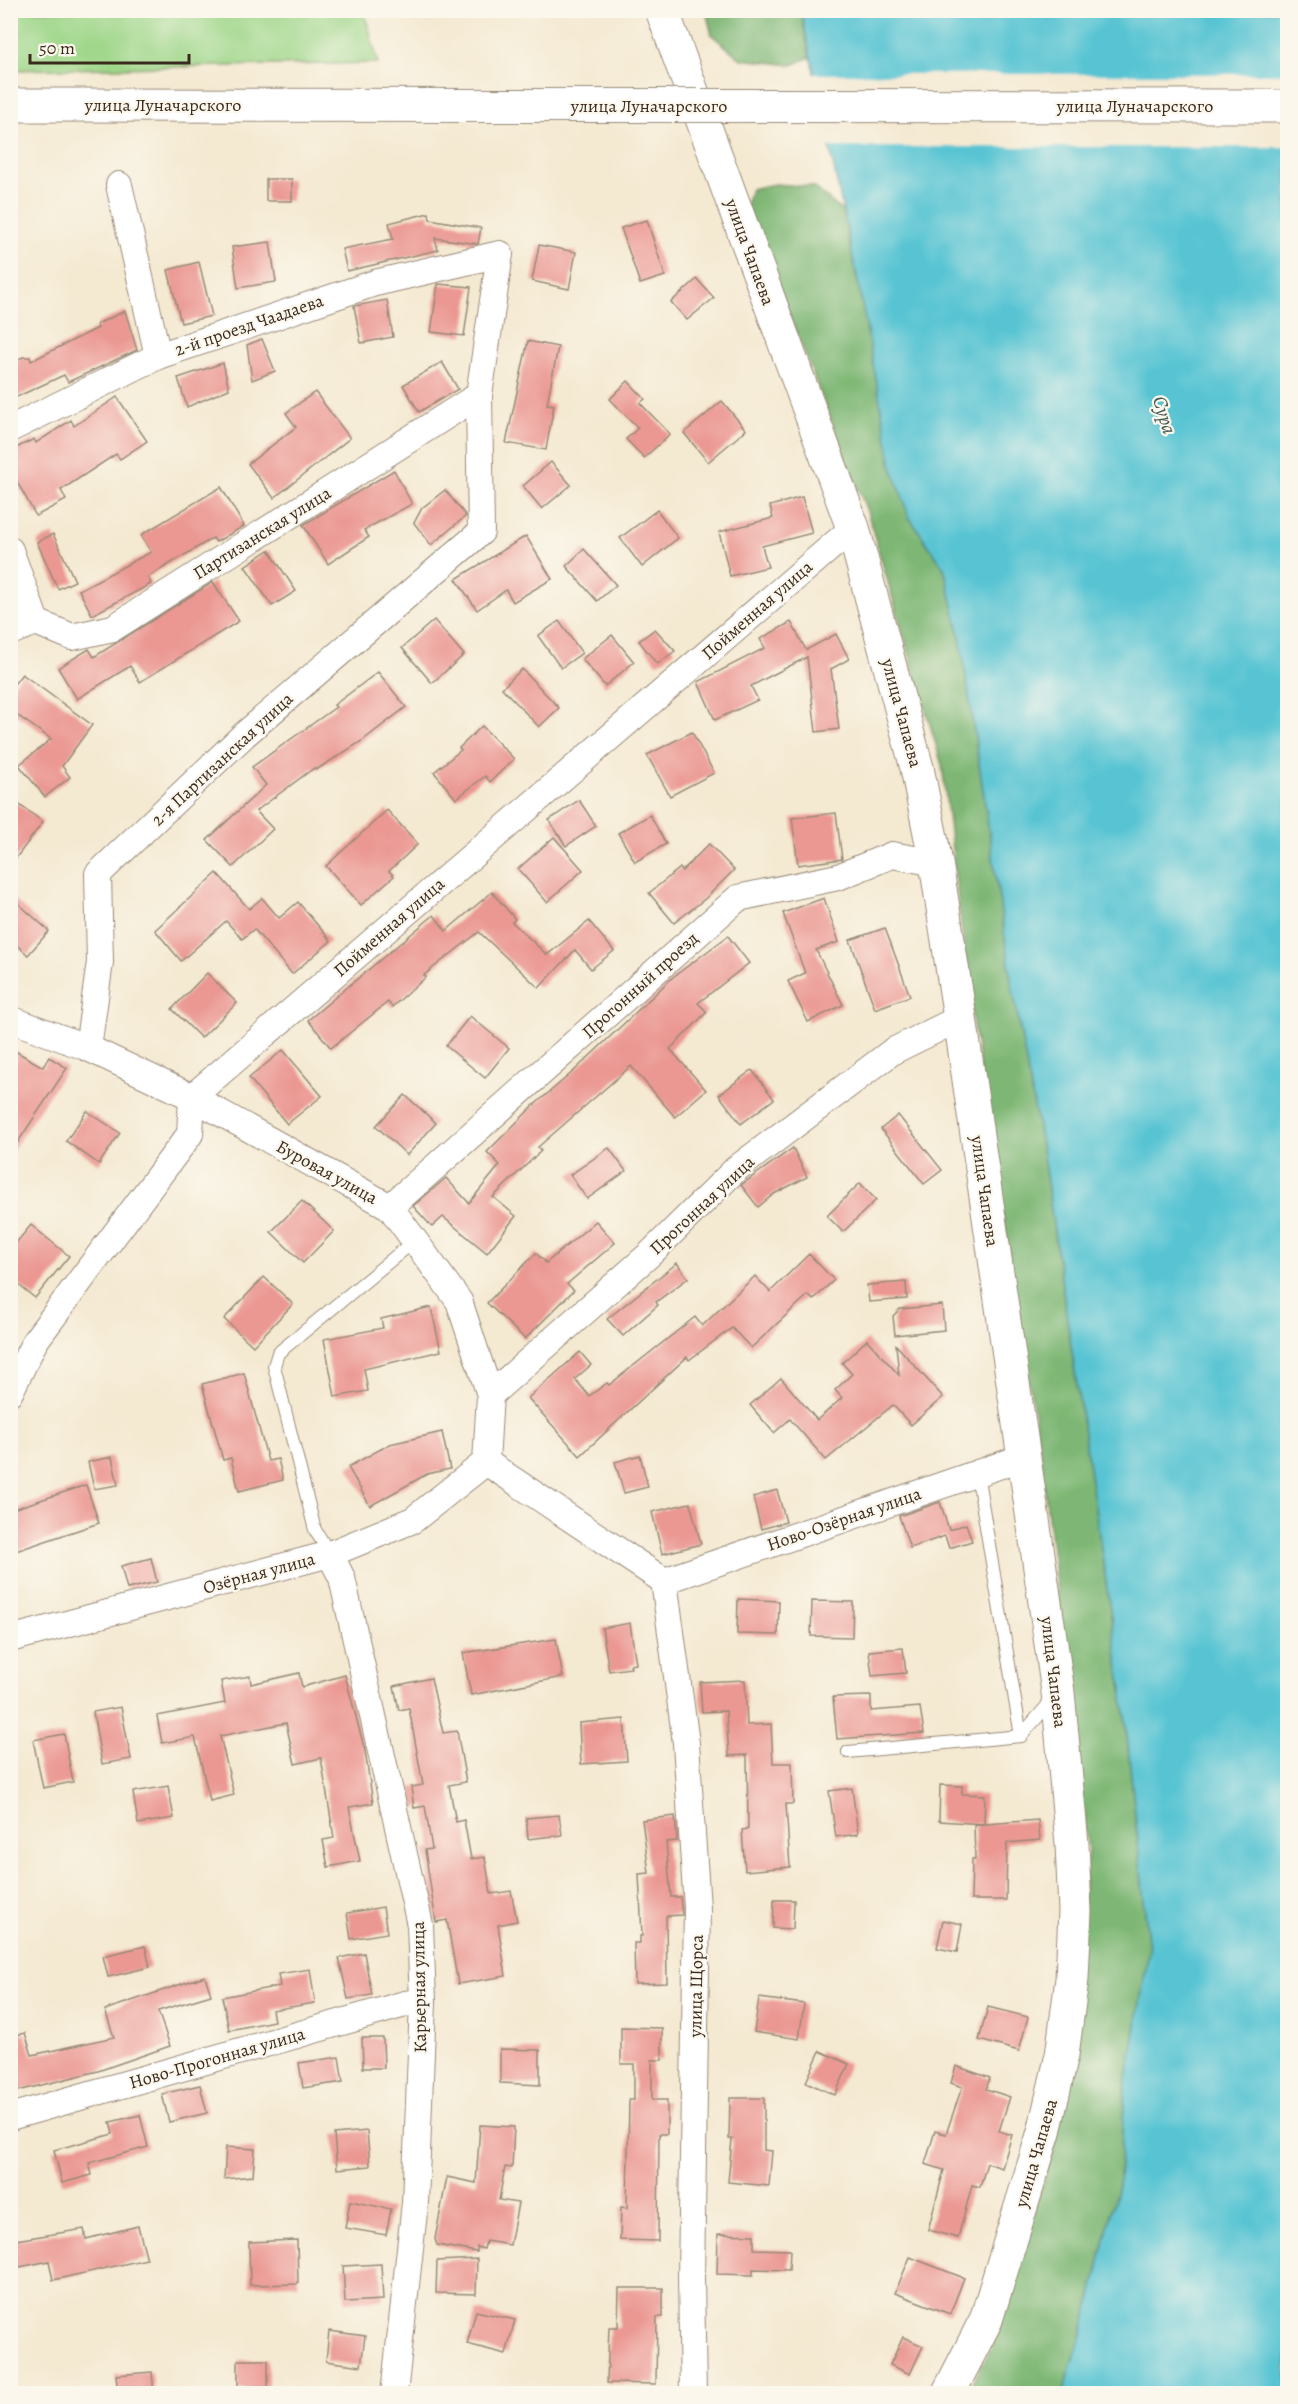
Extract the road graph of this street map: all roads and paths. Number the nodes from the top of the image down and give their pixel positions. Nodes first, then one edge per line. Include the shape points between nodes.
1 (662, 10) edge
2 (10, 105) edge
3 (1287, 106) edge
4 (119, 185) dead end
5 (158, 356) junction
6 (478, 395) junction
7 (10, 429) edge
8 (853, 528) junction
9 (10, 550) edge
10 (36, 622) junction
11 (10, 632) edge
12 (936, 863) junction
13 (960, 1018) junction
14 (10, 1019) edge
15 (88, 1048) junction
16 (192, 1097) junction
17 (390, 1207) junction
18 (414, 1242) junction
19 (10, 1392) edge
20 (490, 1395) junction
21 (1024, 1457) junction
22 (486, 1462) junction
23 (977, 1473) junction
24 (330, 1554) junction
25 (664, 1581) junction
26 (10, 1639) edge
27 (1058, 1692) junction
28 (1021, 1736) junction
29 (848, 1752) dead end
30 (423, 2002) junction
31 (10, 2117) edge
32 (394, 2394) edge
33 (693, 2394) edge
34 (948, 2394) edge

1 - 8 street, улица Чапаева
2 - 3 street, улица Луначарского, bridge
4 - 5 street
5 - 6 street, 2-й проезд Чаадаева via 375,283 500,254
5 - 7 street, 2-й проезд Чаадаева
6 - 10 street, Партизанская улица via 113,628 72,637
6 - 15 street, 2-я Партизанская улица via 481,532 244,735 99,874 100,962
8 - 12 street, улица Чапаева via 917,768
8 - 16 street, Пойменная улица
9 - 10 street
10 - 11 street
12 - 13 street, улица Чапаева
12 - 17 street, Прогонный проезд via 892,855 838,877 738,898
13 - 20 street, Прогонная улица via 893,1051 736,1169 650,1254
13 - 21 street, улица Чапаева
14 - 15 street, Буровая улица
15 - 16 street, Буровая улица
16 - 17 street, Буровая улица
16 - 19 street via 190,1134 36,1341
17 - 18 street, Буровая улица
18 - 20 street, Буровая улица via 459,1301
18 - 24 lane via 278,1353 274,1366 315,1530
20 - 22 street, Буровая улица
21 - 23 street, Ново-Озёрная улица
21 - 27 street, улица Чапаева
22 - 24 street, Озёрная улица via 413,1520
22 - 25 street
23 - 25 street, Ново-Озёрная улица
23 - 28 lane
24 - 26 street, Озёрная улица
24 - 30 street, Карьерная улица via 342,1578 420,1925
25 - 33 street, улица Щорса via 686,1743 697,1908
27 - 28 lane
27 - 34 street, улица Чапаева via 1075,1911 1072,1979 1062,2055 1044,2132 986,2320
28 - 29 lane
30 - 31 street, Ново-Прогонная улица
30 - 32 street, Карьерная улица via 415,2204

